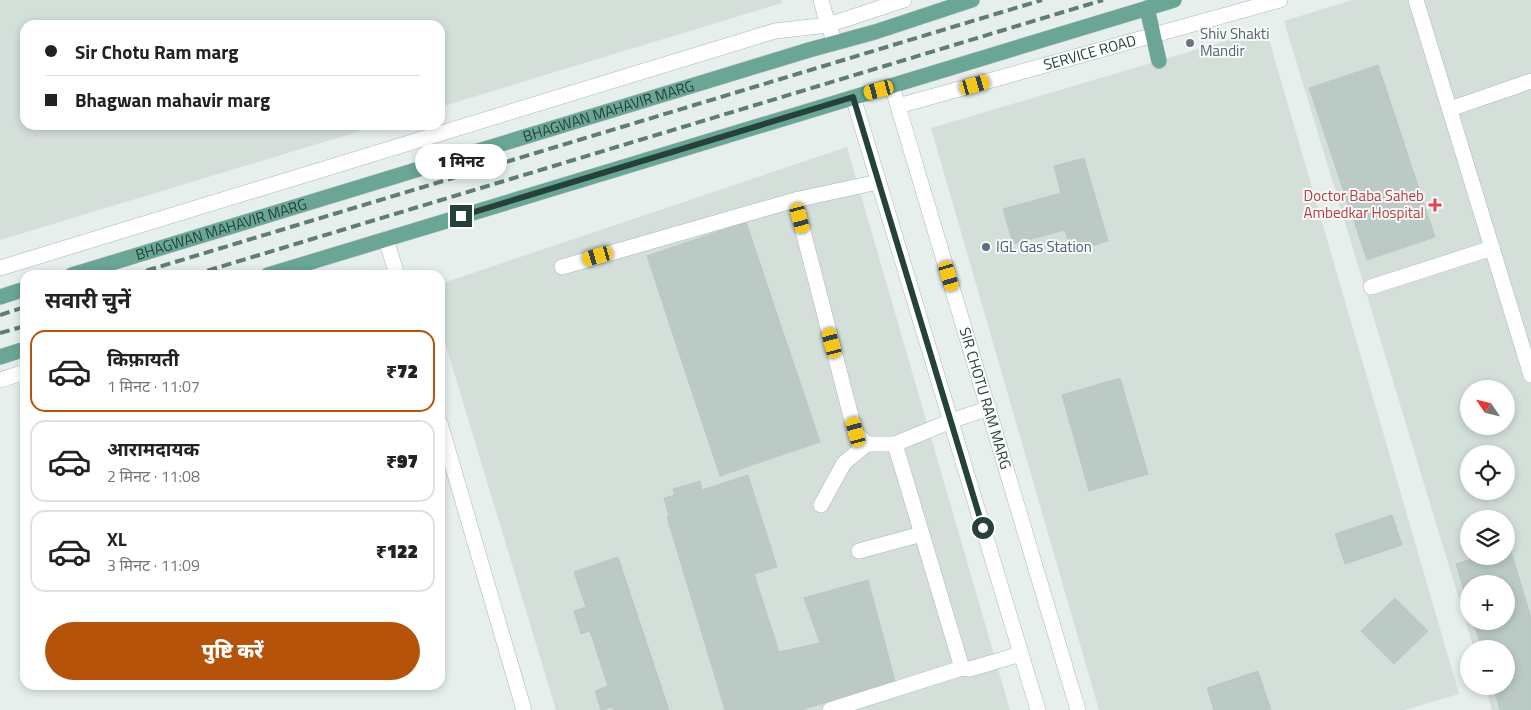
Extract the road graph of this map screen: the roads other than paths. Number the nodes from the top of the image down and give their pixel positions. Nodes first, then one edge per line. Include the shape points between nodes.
1 (821, 0) edge
2 (904, 0) edge
3 (972, 0) edge
4 (1174, 0) edge
5 (1280, 0) edge
6 (1416, 0) edge
7 (874, 5) edge
8 (1147, 8) junction
9 (828, 25) junction
10 (875, 32) junction
11 (835, 42) junction
12 (1159, 61) dead end
13 (1531, 81) edge
14 (892, 86) junction
15 (853, 97) junction
16 (898, 106) junction
17 (1450, 109) junction
18 (878, 182) junction
19 (795, 200) junction
20 (386, 239) junction
21 (1492, 248) junction
22 (562, 267) dead end
23 (0, 268) edge
24 (88, 270) edge
25 (284, 270) edge
26 (395, 270) edge
27 (1371, 287) dead end
28 (20, 291) edge
29 (0, 297) edge
30 (20, 351) edge
31 (0, 357) edge
32 (20, 374) edge
33 (1531, 375) edge
34 (0, 380) edge
35 (989, 408) junction
36 (951, 421) junction
37 (445, 440) edge
38 (867, 444) junction
39 (895, 444) junction
40 (821, 505) dead end
41 (922, 534) junction
42 (859, 551) dead end
43 (1021, 654) junction
44 (962, 668) junction
45 (524, 710) edge
46 (830, 710) edge
47 (1038, 710) edge
48 (1078, 710) edge

1 - 9 street
2 - 7 street
3 - 10 main road, BHAGWAN MAHAVIR MARG
4 - 8 main road
5 - 16 street, SERVICE ROAD
6 - 17 street
7 - 9 street
7 - 10 street
8 - 12 main road
8 - 14 main road
9 - 11 street
9 - 23 street via 775,31
10 - 11 main road, BHAGWAN MAHAVIR MARG
11 - 24 main road, BHAGWAN MAHAVIR MARG
13 - 17 street
14 - 15 main road
14 - 16 street, SIR CHOTU RAM MARG
15 - 18 street
15 - 20 main road
16 - 35 street, SIR CHOTU RAM MARG
17 - 21 street
18 - 19 street
18 - 36 street
19 - 22 street
19 - 38 street via 856,432
20 - 25 main road
20 - 26 street
21 - 27 street
21 - 33 street
28 - 29 main road
30 - 31 main road
32 - 34 street
35 - 36 street
35 - 48 street, SIR CHOTU RAM MARG
36 - 39 street
36 - 43 street
37 - 45 street
38 - 39 street
38 - 40 street via 844,463
39 - 41 street
41 - 42 street
41 - 44 street
43 - 44 street via 970,669
43 - 47 street
44 - 46 street

